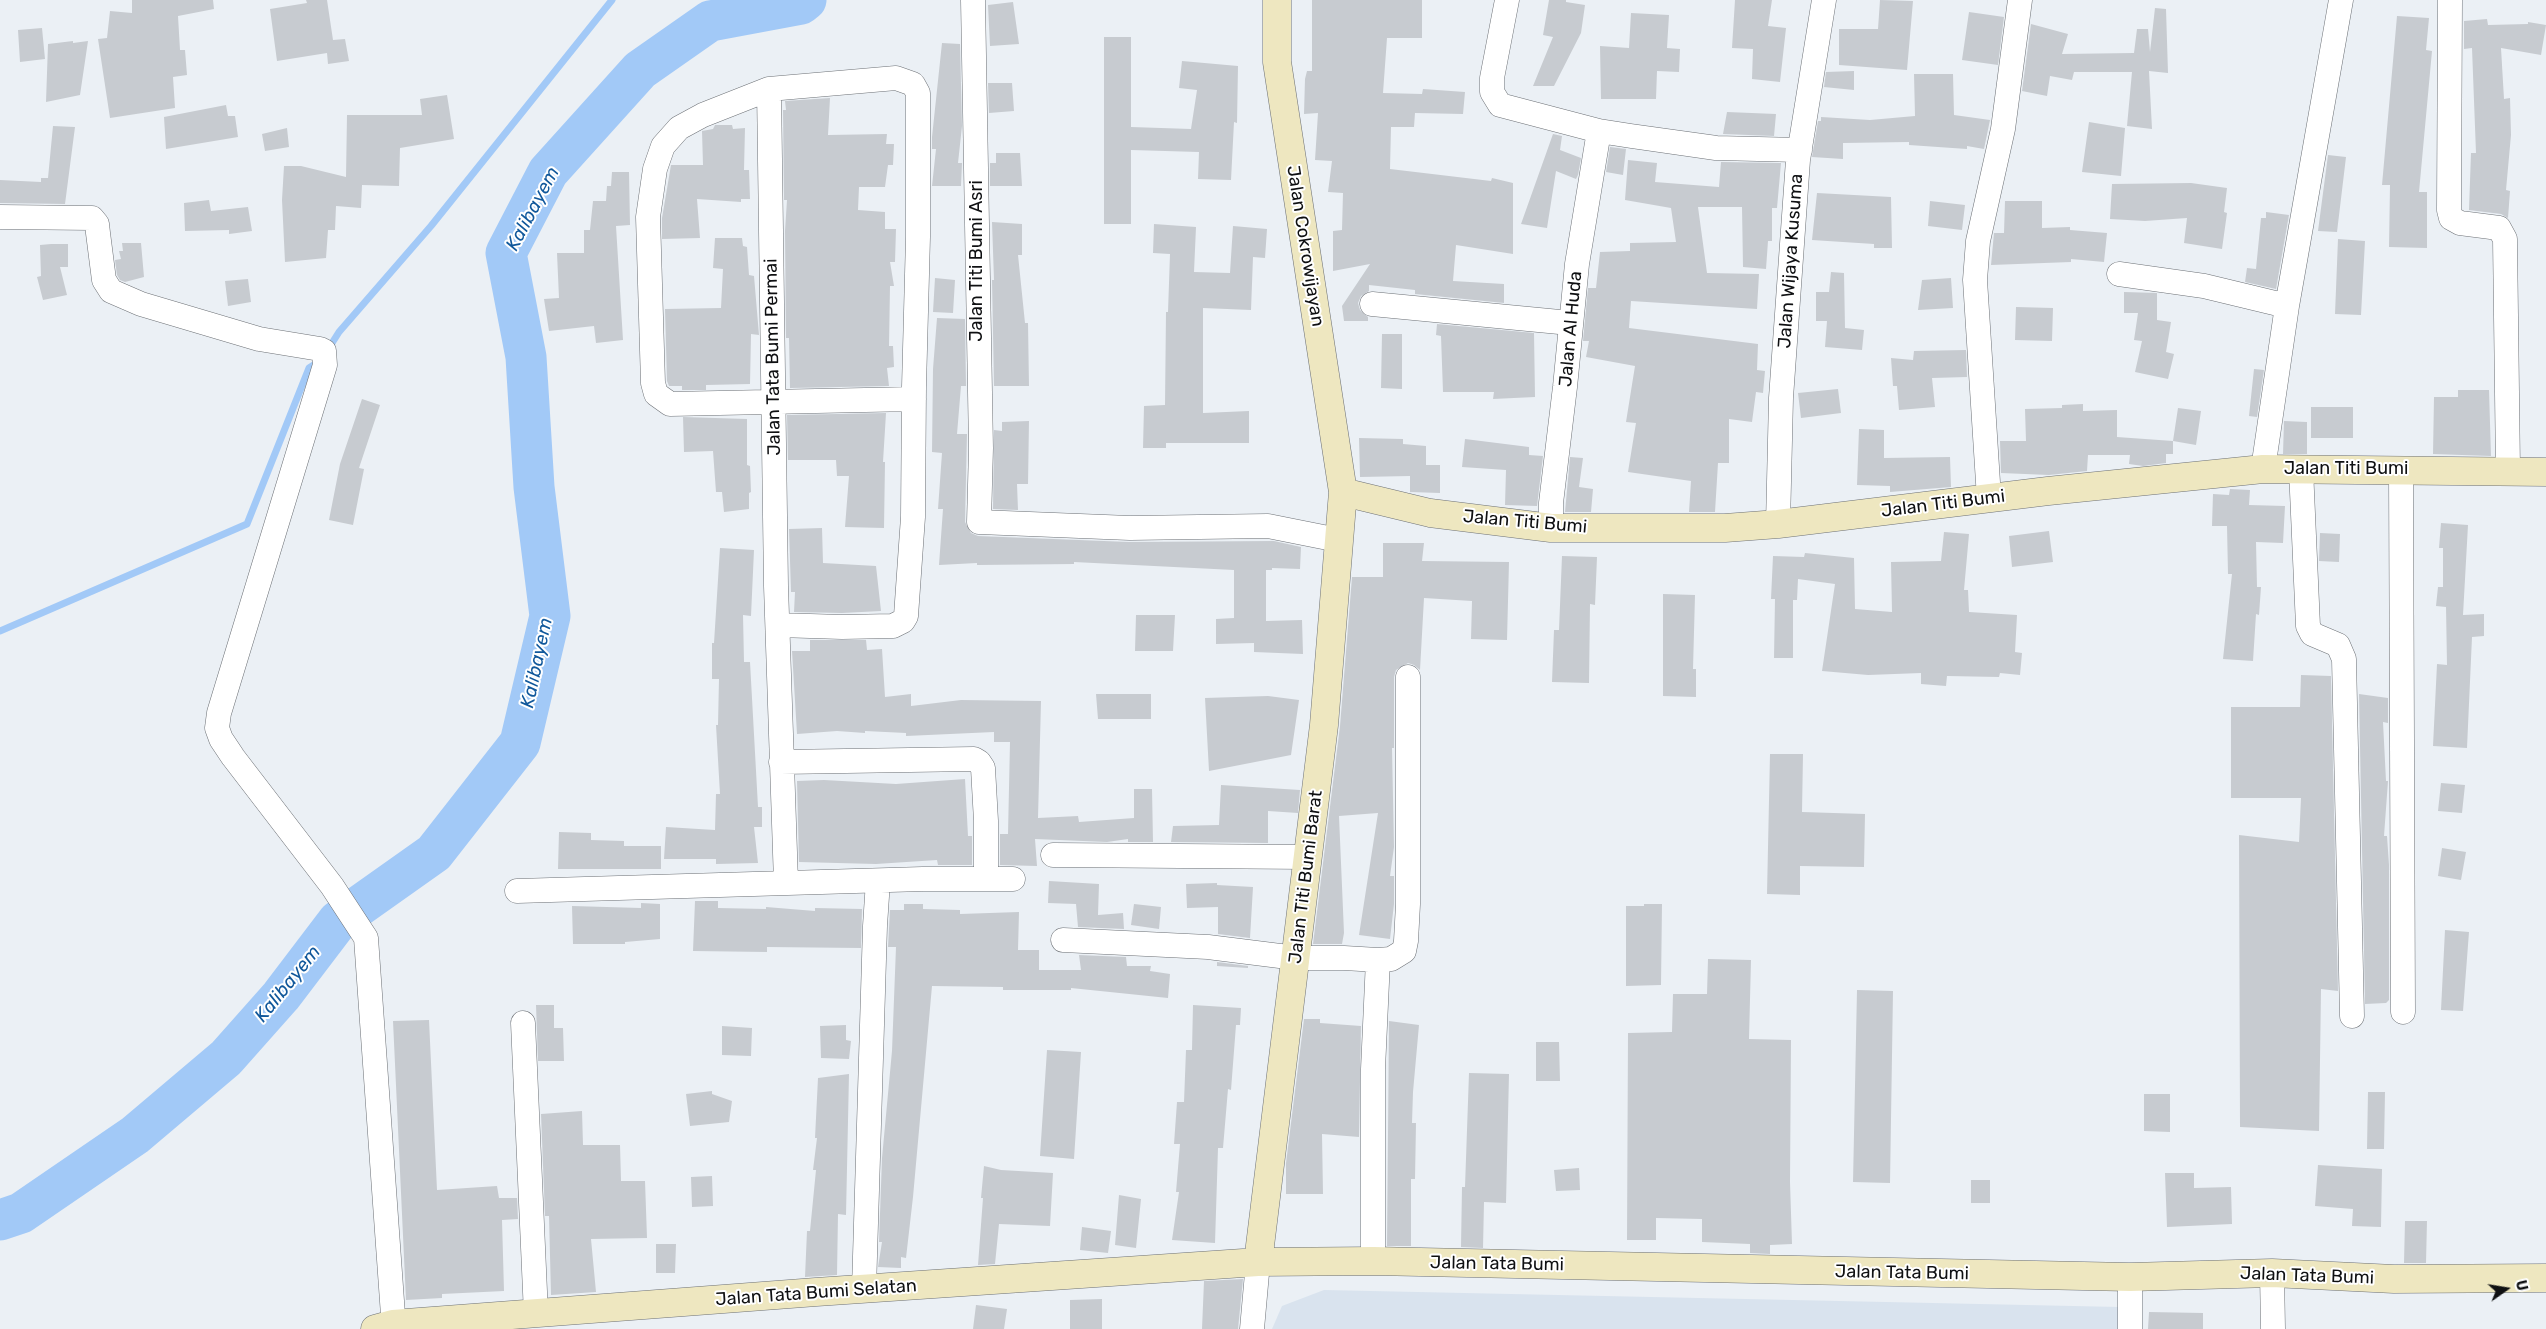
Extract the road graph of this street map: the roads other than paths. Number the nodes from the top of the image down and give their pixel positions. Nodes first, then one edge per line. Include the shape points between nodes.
1 (973, 0) edge
2 (1277, 0) edge
3 (1507, 0) edge
4 (1824, 0) edge
5 (2020, 0) edge
6 (2341, 0) edge
7 (2450, 0) edge
8 (769, 89) junction
9 (1599, 131) junction
10 (1800, 150) junction
11 (0, 217) edge
12 (2119, 274) dead end
13 (1372, 304) dead end
14 (2287, 306) junction
15 (1570, 323) junction
16 (914, 399) junction
17 (773, 402) junction
18 (2263, 469) junction
19 (2301, 469) junction
20 (2401, 470) junction
21 (2508, 470) junction
22 (2546, 472) edge
23 (1343, 492) junction
24 (1989, 498) junction
25 (1778, 524) junction
26 (1551, 528) junction
27 (1338, 540) junction
28 (778, 625) junction
29 (1408, 677) dead end
30 (781, 762) junction
31 (1053, 855) dead end
32 (1308, 857) junction
33 (1013, 879) dead end
34 (986, 880) junction
35 (878, 881) junction
36 (786, 882) junction
37 (517, 891) dead end
38 (1063, 940) dead end
39 (1296, 958) junction
40 (1378, 960) junction
41 (2402, 1012) dead end
42 (2352, 1016) dead end
43 (523, 1023) dead end
44 (1373, 1261) junction
45 (1258, 1262) junction
46 (2272, 1273) junction
47 (2130, 1276) junction
48 (2546, 1278) edge
49 (864, 1289) junction
50 (536, 1314) junction
51 (388, 1327) edge
52 (1252, 1329) edge
53 (2130, 1329) edge
54 (2273, 1329) edge

1 - 27 street, Jalan Titi Bumi Asri via 981,448 979,522 1130,528 1268,526
2 - 23 street, Jalan Cokrowijayan via 1277,62
3 - 9 street via 1492,78 1492,92 1500,105
4 - 10 street, Jalan Wijaya Kusuma
5 - 24 street via 2002,129 1978,241 1976,297
6 - 14 street
7 - 21 street via 2449,210 2451,218 2460,223 2499,228 2505,239
8 - 16 street via 896,78 913,84 918,93
8 - 17 street, Jalan Tata Bumi Permai
8 - 17 street via 678,128 663,146 655,169 648,217 653,383 656,394 670,404
9 - 10 street via 1716,148
9 - 15 street, Jalan Al Huda via 1576,264
10 - 25 street, Jalan Wijaya Kusuma via 1782,398
11 - 51 street via 92,218 97,224 104,280 110,291 140,304 259,339 320,349 325,354 325,365 217,728 233,757 332,886 366,938
12 - 14 street via 2204,286
13 - 15 street
14 - 18 street
15 - 26 street, Jalan Al Huda
16 - 17 street
16 - 28 street via 913,517 904,621 893,626
17 - 28 street, Jalan Tata Bumi Permai
18 - 19 street, Jalan Titi Bumi
18 - 24 street, Jalan Titi Bumi
19 - 20 street, Jalan Titi Bumi
19 - 42 street via 2308,626 2312,634 2338,645 2344,659
20 - 21 street, Jalan Titi Bumi
20 - 41 street
21 - 22 street, Jalan Titi Bumi
23 - 26 street, Jalan Titi Bumi via 1430,513
23 - 27 street, Jalan Titi Bumi Barat
24 - 25 street, Jalan Titi Bumi
25 - 26 street, Jalan Titi Bumi via 1725,528
27 - 32 street, Jalan Titi Bumi Barat via 1324,724
28 - 30 street, Jalan Tata Bumi Permai
29 - 40 street via 1406,942 1404,951 1391,959
30 - 34 street via 974,759 983,768
30 - 36 street, Jalan Tata Bumi Permai
31 - 32 street
32 - 39 street, Jalan Titi Bumi Barat
33 - 34 street
34 - 35 street
35 - 36 street
35 - 49 street
36 - 37 street
38 - 39 street via 1208,947
39 - 40 street
39 - 45 street, Jalan Titi Bumi Barat
40 - 44 street via 1373,1069
43 - 50 street
44 - 45 street, Jalan Tata Bumi
44 - 47 street, Jalan Tata Bumi
45 - 49 street, Jalan Tata Bumi Selatan
45 - 52 street
46 - 47 street, Jalan Tata Bumi
46 - 48 street, Jalan Tata Bumi via 2394,1279
46 - 54 street
47 - 53 street
49 - 50 street, Jalan Tata Bumi Selatan
50 - 51 street, Jalan Tata Bumi Selatan

